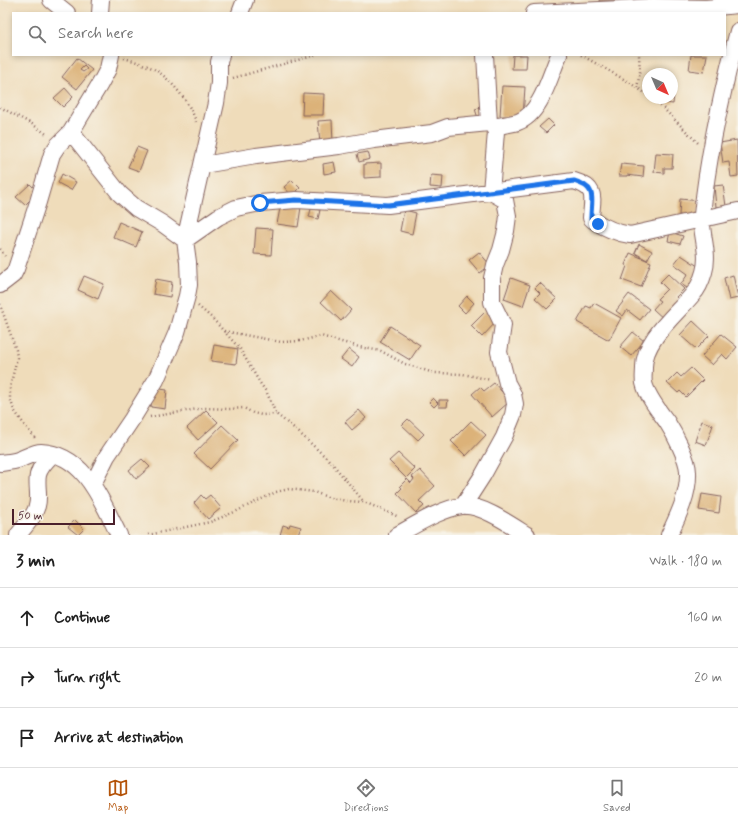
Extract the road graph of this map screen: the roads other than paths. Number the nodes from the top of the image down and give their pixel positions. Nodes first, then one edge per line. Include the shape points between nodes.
1 (52, 0) edge
2 (101, 0) edge
3 (245, 0) edge
4 (738, 5) edge
5 (580, 8) edge
6 (66, 12) edge
7 (100, 12) edge
8 (240, 12) edge
9 (543, 12) edge
10 (738, 31) edge
11 (115, 56) edge
12 (221, 56) edge
13 (485, 56) edge
14 (559, 56) edge
15 (492, 125) junction
16 (71, 132) junction
17 (203, 165) junction
18 (491, 192) junction
19 (738, 211) edge
20 (702, 218) junction
21 (185, 240) junction
22 (0, 285) edge
23 (52, 454) junction
24 (0, 463) edge
25 (93, 484) junction
26 (463, 506) junction
27 (18, 535) edge
28 (119, 535) edge
29 (397, 535) edge
30 (527, 535) edge
31 (669, 535) edge

1 - 6 street
2 - 7 street
3 - 8 street
4 - 5 street via 706,8
5 - 9 street
10 - 20 street via 709,155
11 - 16 street
12 - 17 street via 216,103
13 - 15 street
14 - 15 street via 539,103 529,116 519,122
15 - 17 street via 448,127 432,133
15 - 18 street via 496,132
16 - 21 street via 120,194 136,208
16 - 22 street via 52,154 16,269
17 - 21 street
18 - 20 street via 574,181 584,184 593,196 591,218 610,230 630,235
18 - 21 street via 388,205 296,200 260,203 236,208
18 - 26 street via 505,200 508,216 495,265 492,302 503,325 499,352 515,404 504,437
19 - 20 street
20 - 31 street via 706,246 704,271 694,293 651,342 643,362 644,383 680,446 688,471 680,511
21 - 25 street via 188,262 187,296 177,332 156,380 107,456
23 - 24 street via 40,452 16,461
23 - 25 street via 60,455 76,465
23 - 27 street via 38,475 39,497 34,515
25 - 28 street
26 - 29 street via 446,510
26 - 30 street via 484,510

